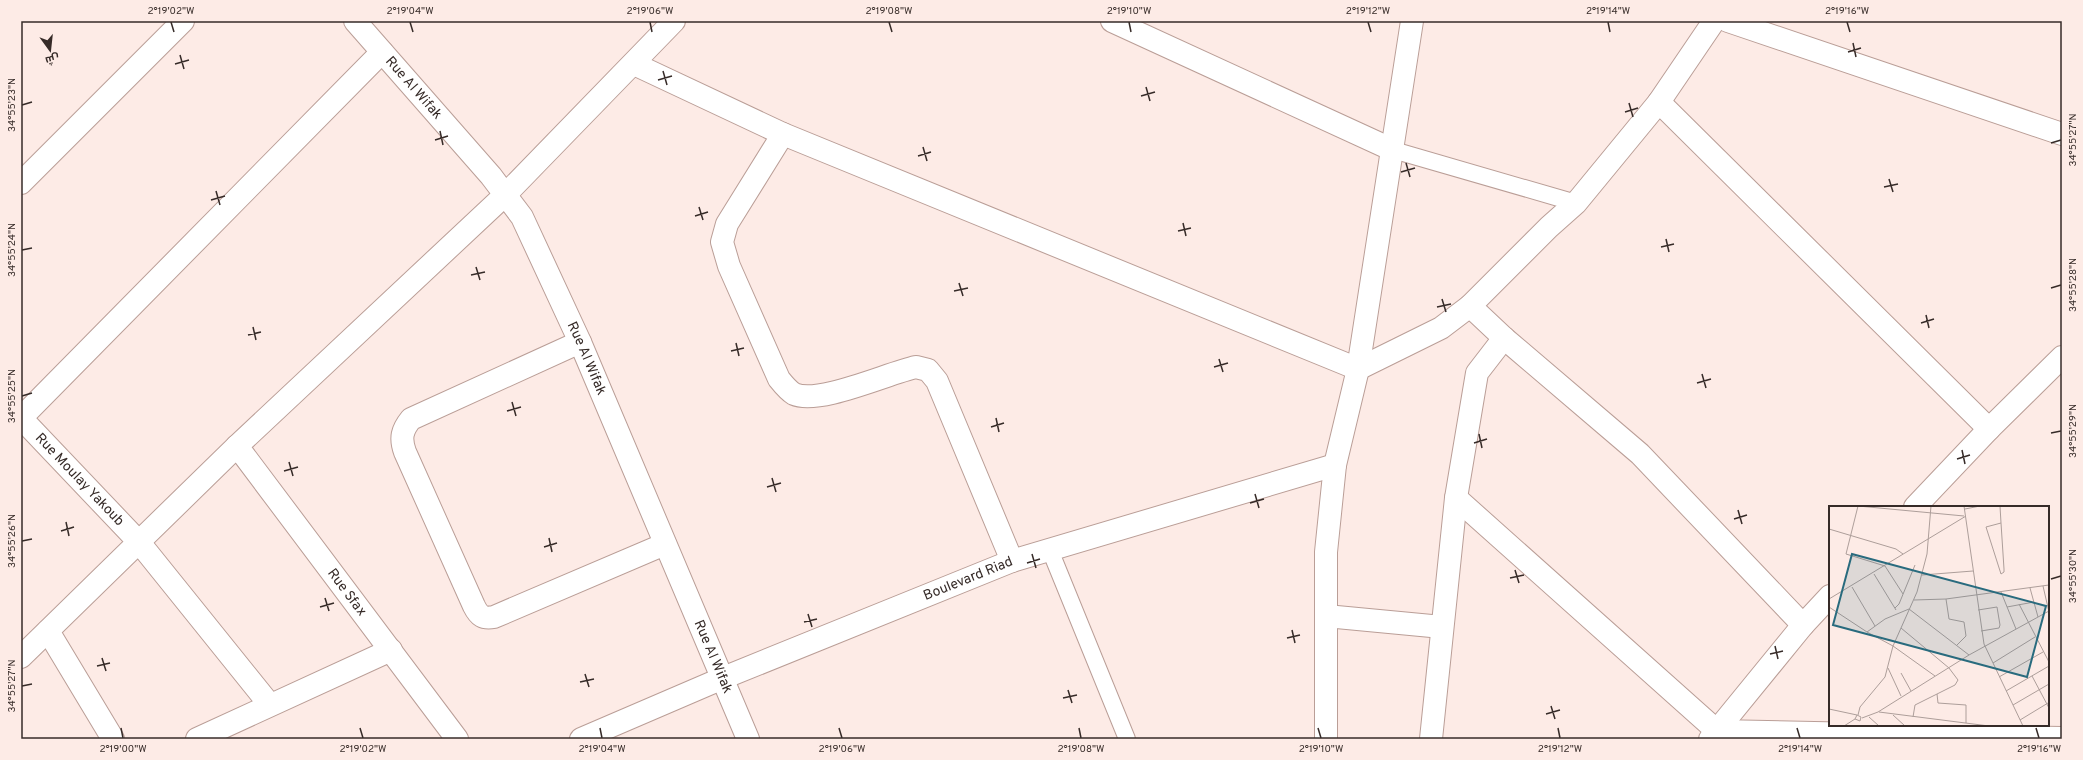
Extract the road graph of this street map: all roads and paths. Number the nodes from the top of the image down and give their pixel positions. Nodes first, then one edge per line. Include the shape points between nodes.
1 (183, 21) edge
2 (355, 21) edge
3 (674, 21) edge
4 (1112, 21) edge
5 (1412, 21) edge
6 (1714, 21) edge
7 (1728, 21) edge
8 (382, 52) junction
9 (634, 64) junction
10 (1659, 102) junction
11 (783, 134) junction
12 (2062, 134) edge
13 (1393, 150) junction
14 (21, 183) edge
15 (506, 194) junction
16 (1576, 203) junction
17 (1470, 306) junction
18 (1504, 338) junction
19 (580, 342) junction
20 (2062, 356) edge
21 (1358, 368) junction
22 (21, 418) edge
23 (1989, 429) junction
24 (237, 446) junction
25 (1335, 465) junction
26 (1456, 498) junction
27 (1916, 506) edge
28 (138, 542) junction
29 (665, 544) junction
30 (1050, 550) junction
31 (1012, 560) junction
32 (1829, 597) edge
33 (1326, 616) junction
34 (1803, 625) junction
35 (1442, 627) junction
36 (48, 630) junction
37 (390, 650) junction
38 (21, 657) edge
39 (722, 678) junction
40 (270, 705) junction
41 (1713, 735) edge
42 (2062, 738) edge
43 (113, 739) edge
44 (197, 739) edge
45 (457, 739) edge
46 (581, 739) edge
47 (748, 739) edge
48 (1126, 739) edge
49 (1326, 739) edge
50 (1431, 739) edge

1 - 14 street
2 - 8 street, Rue Al Wifak
3 - 9 street
4 - 13 street
5 - 13 street
6 - 10 street
7 - 12 street
8 - 15 street, Rue Al Wifak
8 - 22 street
9 - 11 street
9 - 15 street
10 - 16 street
10 - 23 street
11 - 21 street
11 - 31 street via 727,224 722,242 729,266 779,379 793,394 806,397 825,395 916,367 928,370 937,381
13 - 16 lane
13 - 21 street
15 - 19 street, Rue Al Wifak via 525,224
15 - 24 street
16 - 17 street
17 - 18 street
17 - 21 street via 1441,328
18 - 26 street via 1477,373
18 - 34 street via 1640,454
19 - 29 street, Rue Al Wifak
19 - 29 street via 411,419 404,428 401,440 405,452 474,606 478,614 486,618 494,617
20 - 23 street
21 - 25 street
22 - 28 street, Rue Moulay Yakoub
23 - 27 street
24 - 28 street
24 - 37 street, Rue Sfax
25 - 30 street, Boulevard Riad
25 - 33 street via 1326,552
26 - 35 street
26 - 41 street
28 - 36 street
28 - 40 street, Rue Moulay Yakoub
29 - 39 street, Rue Al Wifak
30 - 31 street, Boulevard Riad
30 - 48 lane
31 - 39 street, Boulevard Riad
32 - 34 street
33 - 35 street
33 - 49 street
34 - 41 street
35 - 50 street
36 - 38 street
36 - 43 street
37 - 40 street
37 - 45 street, Rue Sfax
39 - 46 street, Boulevard Riad
39 - 47 street, Rue Al Wifak
40 - 44 street
41 - 42 street

